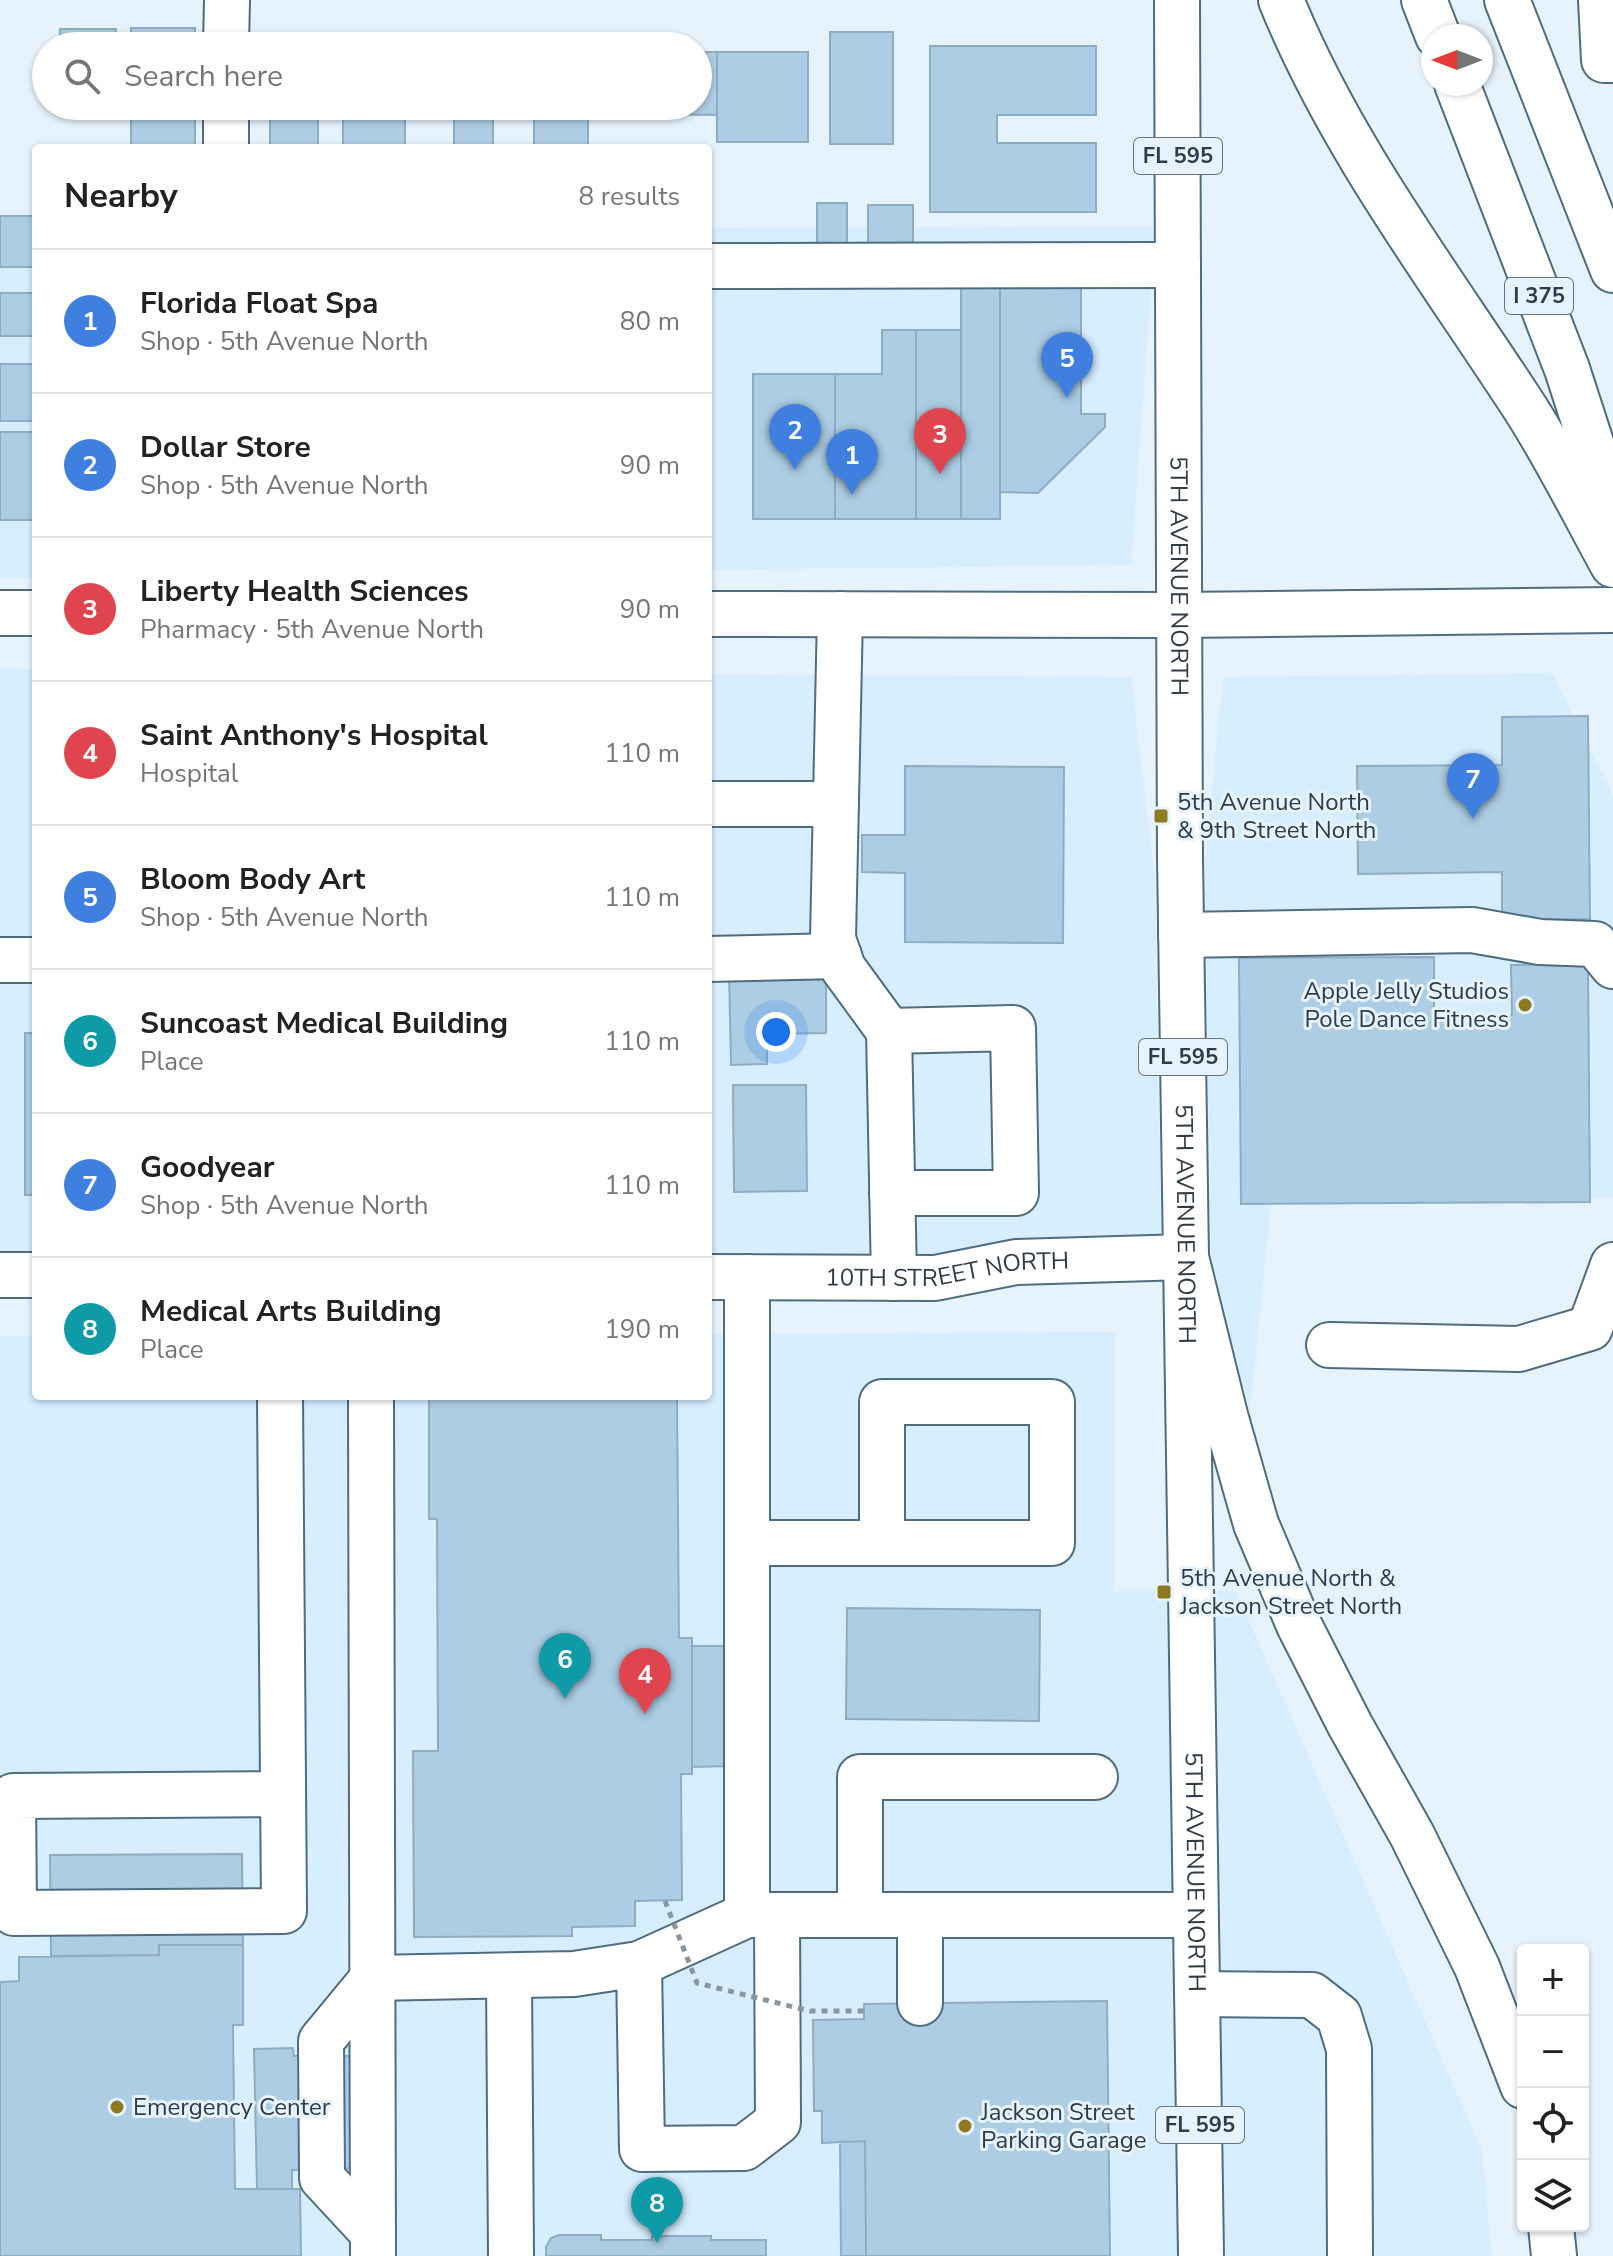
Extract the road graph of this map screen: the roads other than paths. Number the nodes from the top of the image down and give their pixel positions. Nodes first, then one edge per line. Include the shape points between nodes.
1 (227, 0) edge
2 (1177, 0) edge
3 (1281, 0) edge
4 (1424, 0) edge
5 (1507, 0) edge
6 (1601, 0) edge
7 (1433, 24) edge
8 (226, 32) edge
9 (1613, 60) edge
10 (1462, 96) edge
11 (226, 120) edge
12 (226, 144) edge
13 (1178, 265) junction
14 (712, 266) edge
15 (1613, 270) edge
16 (1613, 511) edge
17 (1613, 565) edge
18 (1613, 610) edge
19 (0, 613) edge
20 (32, 613) edge
21 (712, 614) edge
22 (840, 614) junction
23 (1180, 615) junction
24 (712, 804) edge
25 (836, 804) junction
26 (1181, 935) junction
27 (839, 956) junction
28 (712, 959) edge
29 (0, 960) edge
30 (32, 960) edge
31 (1613, 966) edge
32 (889, 1031) junction
33 (892, 1193) junction
34 (1186, 1257) junction
35 (1613, 1265) edge
36 (0, 1275) edge
37 (32, 1275) edge
38 (728, 1277) edge
39 (894, 1278) junction
40 (1329, 1345) dead end
41 (280, 1400) edge
42 (371, 1400) edge
43 (747, 1543) junction
44 (882, 1543) junction
45 (1095, 1777) dead end
46 (282, 1794) junction
47 (762, 1915) junction
48 (860, 1915) junction
49 (920, 1915) junction
50 (1195, 1915) junction
51 (639, 1964) junction
52 (509, 1977) junction
53 (373, 1978) junction
54 (1198, 1994) junction
55 (920, 2003) dead end
56 (1517, 2070) edge
57 (1552, 2232) edge
58 (373, 2244) edge
59 (511, 2256) edge
60 (1201, 2256) edge
61 (1350, 2256) edge
62 (1554, 2256) edge

1 - 8 main road
2 - 13 main road, 5TH AVENUE NORTH / FL 595
3 - 17 main road via 1304,55 1384,193 1529,415
4 - 7 main road
5 - 15 main road
6 - 9 main road via 1604,60
10 - 16 main road, I 375 via 1567,369
11 - 12 main road
13 - 14 main road
13 - 23 main road, 5TH AVENUE NORTH / FL 595
18 - 23 main road
19 - 20 main road
21 - 22 main road
22 - 23 main road
22 - 25 main road
23 - 26 main road, 5TH AVENUE NORTH / FL 595
24 - 25 main road
25 - 27 main road via 833,939
26 - 31 main road via 1472,930 1540,942 1595,944
26 - 34 main road, 5TH AVENUE NORTH / FL 595
27 - 28 main road
27 - 32 main road
29 - 30 main road
32 - 33 main road
32 - 33 main road via 1013,1028 1016,1193
33 - 39 main road
34 - 39 main road, 10TH STREET NORTH via 1016,1262 935,1278
34 - 50 main road, 5TH AVENUE NORTH / FL 595
34 - 56 main road via 1256,1524 1299,1625 1477,1967
35 - 40 main road via 1590,1328 1519,1349
36 - 37 main road
38 - 39 main road, 10TH STREET NORTH
38 - 43 main road
41 - 46 main road
42 - 53 main road
43 - 44 main road
43 - 47 main road
44 - 44 main road via 1052,1543 1052,1402 882,1402
45 - 48 main road via 860,1777
46 - 46 main road via 13,1796 14,1913 284,1911
47 - 48 main road
47 - 51 main road
47 - 51 main road via 778,2122 744,2148 642,2149
48 - 49 main road
49 - 50 main road
49 - 55 main road
50 - 54 main road, 5TH AVENUE NORTH / FL 595
51 - 52 main road
52 - 53 main road
52 - 59 main road
53 - 58 main road
54 - 60 main road, 5TH AVENUE NORTH / FL 595
54 - 61 main road via 1312,1995 1339,2016 1349,2049
57 - 62 main road

